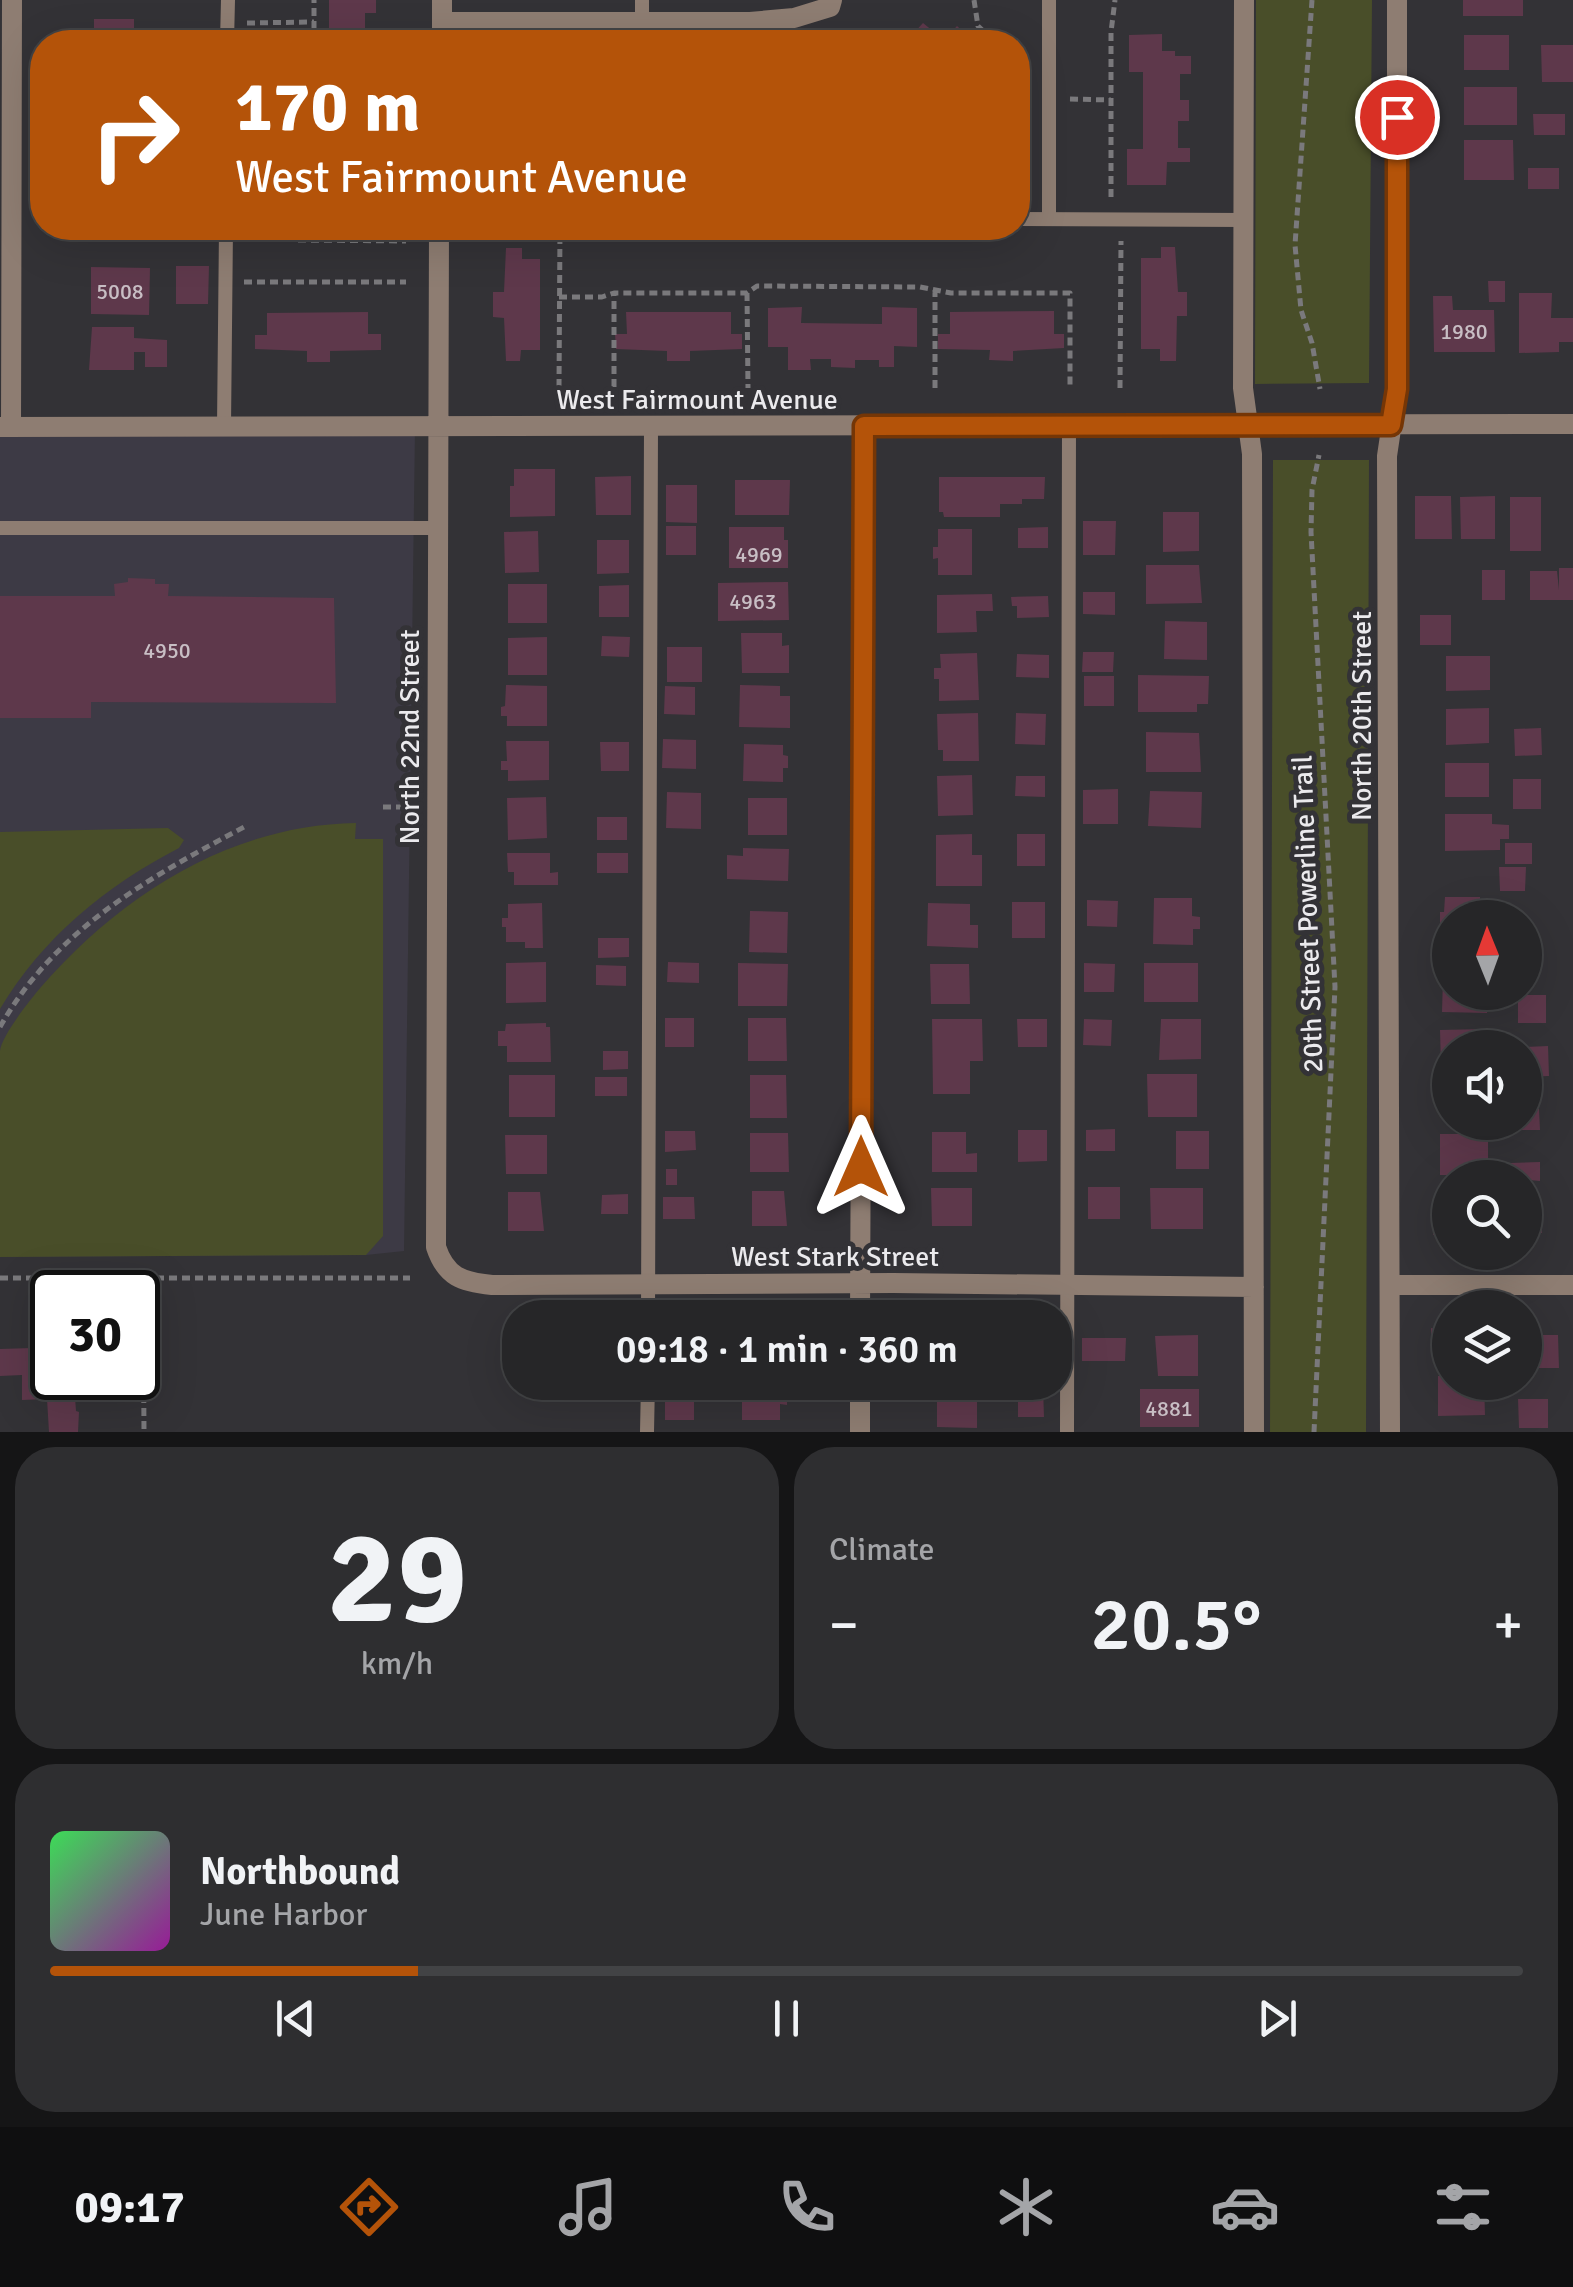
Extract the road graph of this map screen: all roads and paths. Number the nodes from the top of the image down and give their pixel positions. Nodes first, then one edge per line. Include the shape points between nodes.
1 (12, 0) edge
2 (228, 0) edge
3 (314, 0) edge
4 (974, 0) edge
5 (1048, 0) edge
6 (1115, 0) edge
7 (1244, 0) edge
8 (1312, 0) edge
9 (1397, 0) edge
10 (831, 3) edge
11 (642, 11) edge
12 (442, 21) edge
13 (314, 22) junction
14 (228, 23) junction
15 (228, 30) edge
16 (314, 30) edge
17 (982, 30) edge
18 (1030, 219) edge
19 (1049, 220) junction
20 (1115, 220) junction
21 (1245, 220) junction
22 (226, 240) edge
23 (297, 240) edge
24 (439, 240) edge
25 (560, 240) edge
26 (406, 241) dead end
27 (226, 282) junction
28 (406, 282) dead end
29 (935, 290) junction
30 (614, 293) junction
31 (747, 294) junction
32 (560, 297) junction
33 (559, 387) dead end
34 (614, 388) dead end
35 (748, 388) dead end
36 (934, 388) dead end
37 (1070, 388) dead end
38 (1120, 388) dead end
39 (1320, 389) dead end
40 (1573, 424) edge
41 (1249, 425) junction
42 (1391, 425) junction
43 (651, 426) junction
44 (864, 426) junction
45 (1069, 426) junction
46 (5, 427) edge
47 (224, 427) junction
48 (436, 427) junction
49 (1319, 455) dead end
50 (0, 528) edge
51 (436, 528) junction
52 (383, 807) dead end
53 (402, 807) dead end
54 (246, 826) dead end
55 (0, 1028) edge
56 (436, 1247) joint
57 (0, 1278) edge
58 (30, 1278) edge
59 (160, 1278) edge
60 (410, 1278) dead end
61 (860, 1283) junction
62 (648, 1284) junction
63 (1067, 1285) junction
64 (1392, 1285) junction
65 (1573, 1285) edge
66 (1254, 1287) junction
67 (648, 1300) edge
68 (860, 1300) edge
69 (144, 1400) edge
70 (648, 1400) edge
71 (860, 1400) edge
72 (144, 1432) edge
73 (647, 1432) edge
74 (860, 1432) edge
75 (1067, 1432) edge
76 (1254, 1432) edge
77 (1314, 1432) edge
78 (1390, 1432) edge

1 - 46 street
2 - 14 lane
3 - 13 path
4 - 17 path
5 - 19 lane
6 - 20 path
7 - 21 street
8 - 39 path via 1295,245 1301,310
9 - 42 street, North 20th Street via 1397,389
10 - 11 street via 765,21
11 - 12 street
13 - 14 path
13 - 16 path
14 - 15 lane
18 - 19 lane
19 - 20 lane
20 - 21 lane
20 - 38 path
21 - 41 street via 1243,388
22 - 27 lane
23 - 26 path
24 - 48 street, North 22nd Street
25 - 32 path
27 - 28 path
27 - 47 lane
29 - 31 path via 757,286
29 - 36 path
29 - 37 path via 1070,293
30 - 31 path
30 - 32 path
30 - 34 path
31 - 35 path
32 - 33 path
40 - 42 street, West Fairmount Avenue
41 - 42 street, West Fairmount Avenue
41 - 45 street, West Fairmount Avenue
41 - 66 street
42 - 64 street, North 20th Street
43 - 44 street, West Fairmount Avenue
43 - 48 street, West Fairmount Avenue
43 - 62 lane
44 - 45 street, West Fairmount Avenue
44 - 61 street
45 - 63 lane
46 - 47 street, West Fairmount Avenue
47 - 48 street, West Fairmount Avenue
48 - 51 street, North 22nd Street
49 - 77 path, 20th Street Powerline Trail via 1312,550 1334,987
50 - 51 lane
51 - 56 street, North 22nd Street
52 - 53 path
54 - 55 path via 116,900 18,995
56 - 62 street, West Stark Street via 442,1264 468,1282
57 - 58 path
59 - 60 path
61 - 62 street, West Stark Street
61 - 63 street, West Stark Street
61 - 68 street
62 - 67 lane
63 - 66 street, West Stark Street
63 - 75 lane
64 - 65 street
64 - 78 street, North 20th Street
66 - 76 street
69 - 72 path
70 - 73 lane
71 - 74 street

